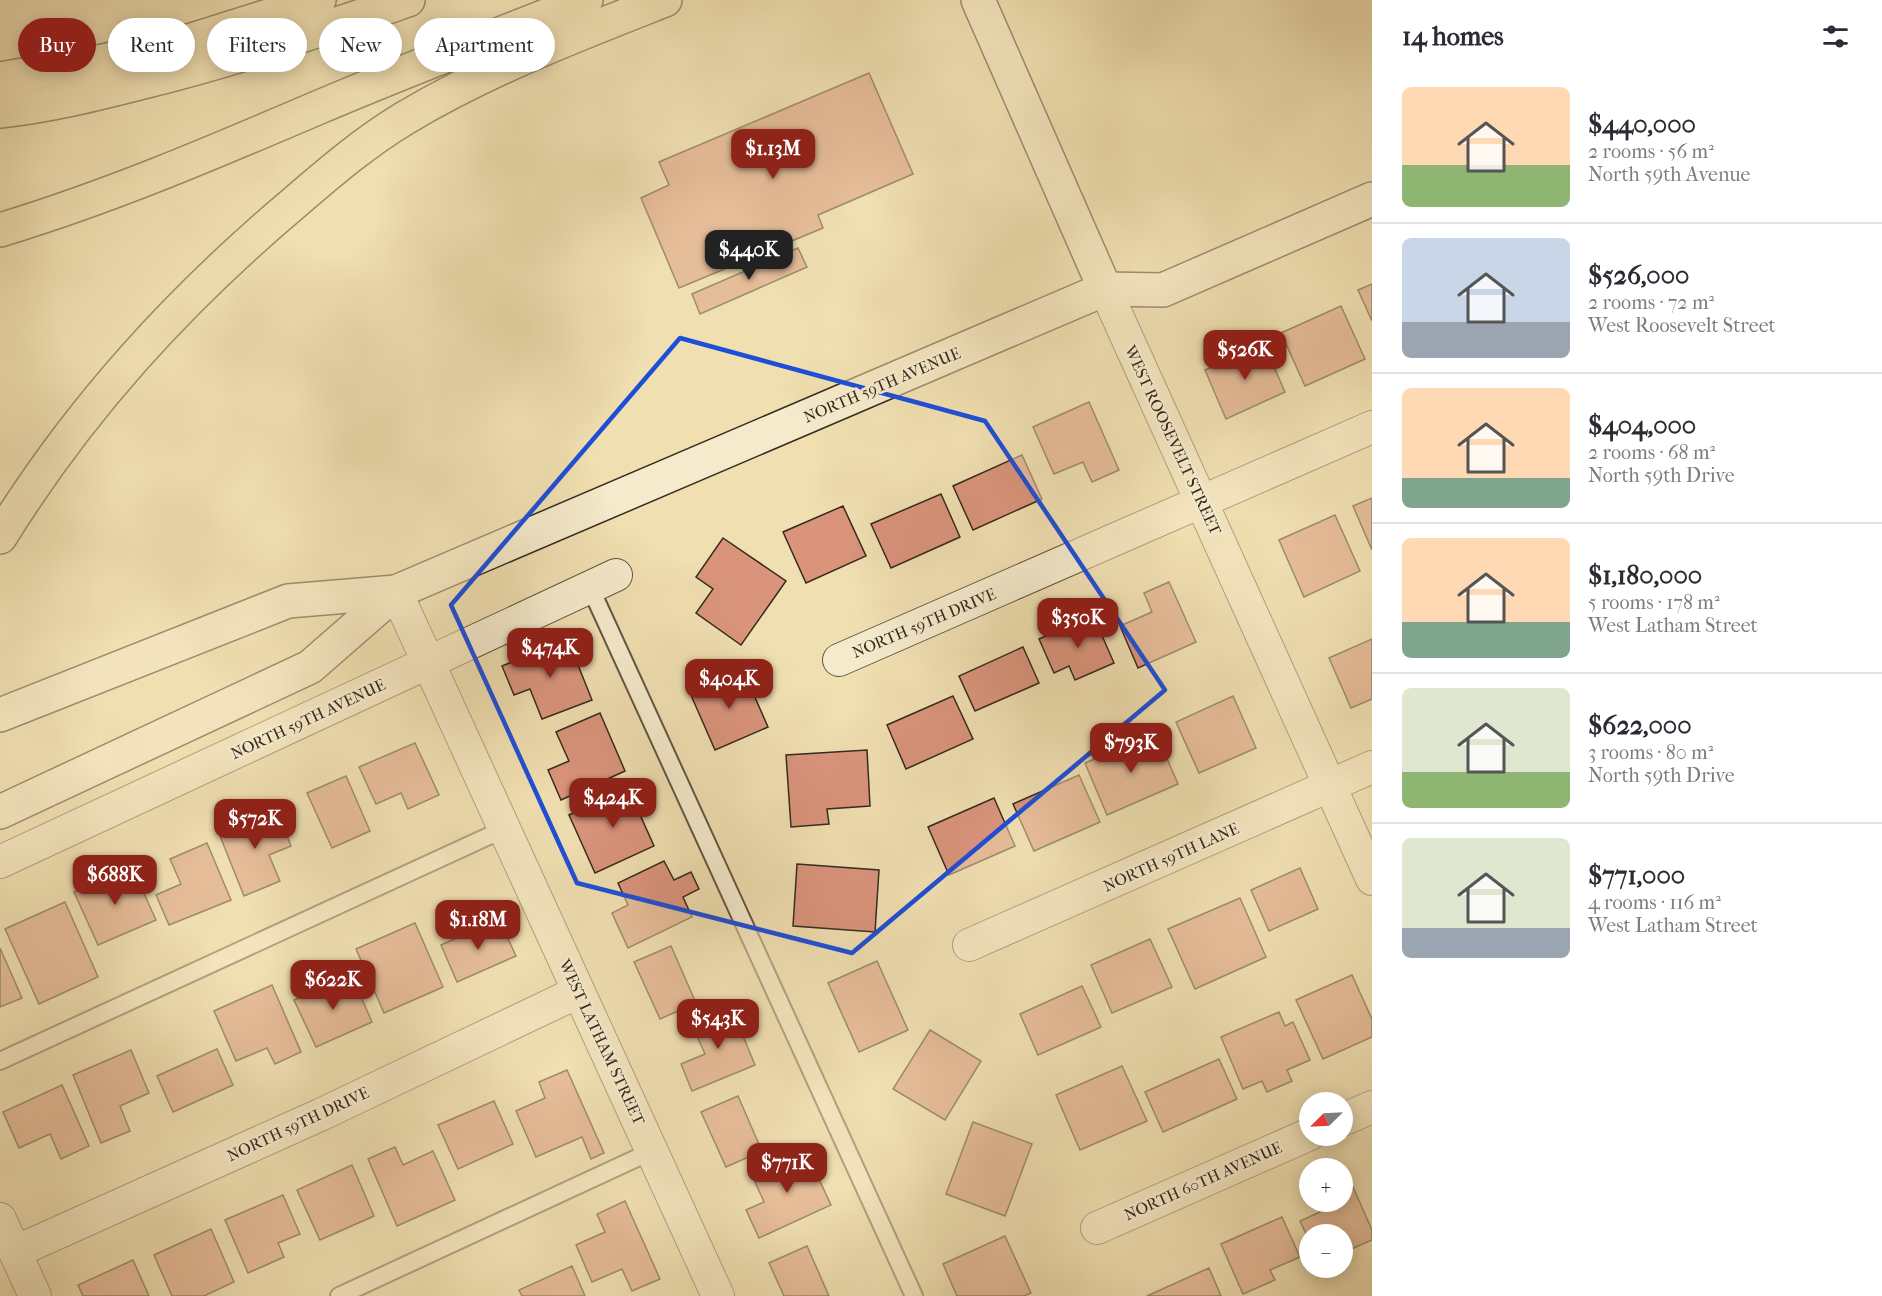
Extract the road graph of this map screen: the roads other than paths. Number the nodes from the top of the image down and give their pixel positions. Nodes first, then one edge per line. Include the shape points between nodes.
1 (319, 0) edge
2 (408, 0) edge
3 (586, 0) edge
4 (665, 0) edge
5 (978, 0) edge
6 (0, 79) edge
7 (0, 111) edge
8 (1372, 198) edge
9 (0, 230) edge
10 (1105, 289) junction
11 (1372, 427) edge
12 (1202, 502) junction
13 (0, 537) edge
14 (603, 581) joint
15 (396, 592) junction
16 (839, 660) dead end
17 (428, 663) junction
18 (0, 714) edge
19 (1372, 767) edge
20 (1330, 785) junction
21 (0, 812) edge
22 (504, 829) junction
23 (0, 862) edge
24 (1372, 879) edge
25 (969, 945) dead end
26 (578, 992) junction
27 (0, 1061) edge
28 (1372, 1107) edge
29 (1353, 1115) edge
30 (1299, 1139) edge
31 (652, 1151) junction
32 (0, 1219) edge
33 (1097, 1228) dead end
34 (15, 1252) junction
35 (35, 1296) edge
36 (339, 1296) edge
37 (718, 1296) edge
38 (914, 1296) edge

1 - 6 highway via 192,40
2 - 7 highway via 186,72
3 - 9 highway via 203,159
4 - 13 highway via 535,52 447,94 369,141 335,168 194,293 111,382 41,472
5 - 10 main road, WEST ROOSEVELT STREET
8 - 10 main road, NORTH 59TH AVENUE via 1163,290
10 - 12 street, WEST ROOSEVELT STREET
10 - 15 main road, NORTH 59TH AVENUE
11 - 12 street, NORTH 59TH DRIVE
12 - 16 street, NORTH 59TH DRIVE
12 - 20 street, WEST ROOSEVELT STREET
14 - 17 street, NORTH 59TH AVENUE
14 - 38 lane
15 - 17 street, WEST LATHAM STREET
15 - 18 main road, NORTH 59TH AVENUE via 288,601
15 - 21 main road, NORTH 59TH AVENUE via 310,667
17 - 22 street, WEST LATHAM STREET
17 - 23 street, NORTH 59TH AVENUE
19 - 20 street, NORTH 59TH LANE
20 - 24 street, WEST ROOSEVELT STREET
20 - 25 street, NORTH 59TH LANE
22 - 26 street, WEST LATHAM STREET
22 - 27 lane
26 - 31 street, WEST LATHAM STREET
26 - 34 street, NORTH 59TH DRIVE via 320,1115
28 - 29 street
30 - 33 street, NORTH 60TH AVENUE
31 - 36 lane
31 - 37 street, WEST LATHAM STREET
32 - 34 street
34 - 35 street

